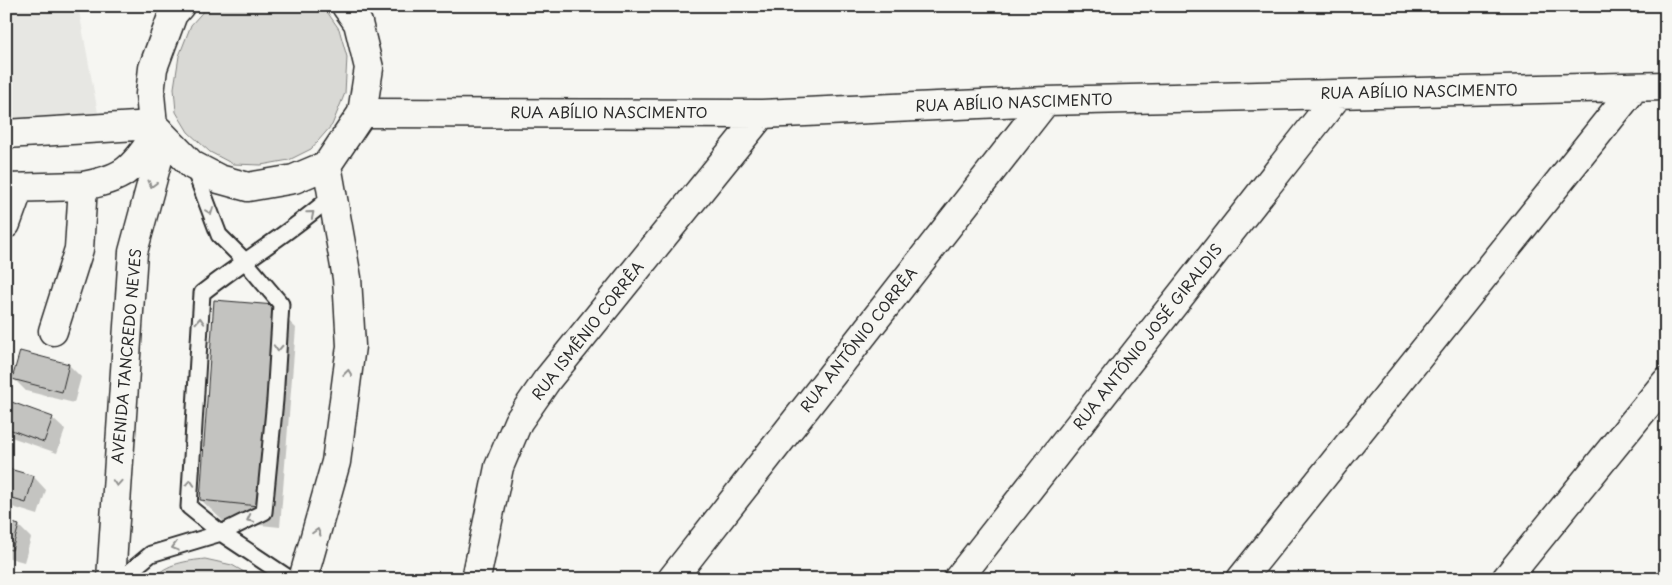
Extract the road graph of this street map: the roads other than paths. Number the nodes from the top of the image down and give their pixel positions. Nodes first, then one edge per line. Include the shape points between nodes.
1 (180, 6) edge
2 (346, 6) edge
3 (1666, 86) edge
4 (1635, 87) junction
5 (1338, 95) junction
6 (1046, 101) junction
7 (362, 113) junction
8 (762, 114) junction
9 (159, 131) junction
10 (6, 134) edge
11 (192, 165) junction
12 (327, 165) junction
13 (83, 186) junction
14 (13, 188) edge
15 (333, 196) junction
16 (6, 224) edge
17 (244, 260) junction
18 (54, 331) dead end
19 (1666, 382) edge
20 (221, 534) junction
21 (111, 579) edge
22 (121, 579) edge
23 (290, 579) edge
24 (303, 579) edge
25 (476, 579) edge
26 (672, 579) edge
27 (958, 579) edge
28 (1241, 579) edge
29 (1506, 579) edge

1 - 9 street via 173,14 153,68 150,94
2 - 7 street via 358,23 369,68
3 - 4 street, RUA ABÍLIO NASCIMENTO
4 - 5 street, RUA ABÍLIO NASCIMENTO
4 - 28 street
5 - 6 street, RUA ABÍLIO NASCIMENTO
5 - 27 street, RUA ANTÔNIO JOSÉ GIRALDIS
6 - 8 street, RUA ABÍLIO NASCIMENTO
6 - 26 street, RUA ANTÔNIO CORRÊA
7 - 8 street, RUA ABÍLIO NASCIMENTO
7 - 12 street
8 - 25 street, RUA ISMÊNIO CORRÊA via 547,380 518,422 499,467
9 - 10 street
9 - 11 street
9 - 13 street via 126,173
9 -> 21 street, AVENIDA TANCREDO NEVES via 134,252
11 - 12 street via 218,179 248,187 294,180
11 -> 17 lane via 219,235
12 - 15 street
13 - 14 street
13 - 18 street via 79,249
14 - 16 street
17 -> 15 lane via 307,218
24 -> 15 street via 336,462 351,346 347,278
20 -> 17 lane via 189,507 202,293
17 -> 20 lane via 281,304 275,400 264,512
19 - 29 street
20 -> 22 lane via 151,554
20 - 23 lane

